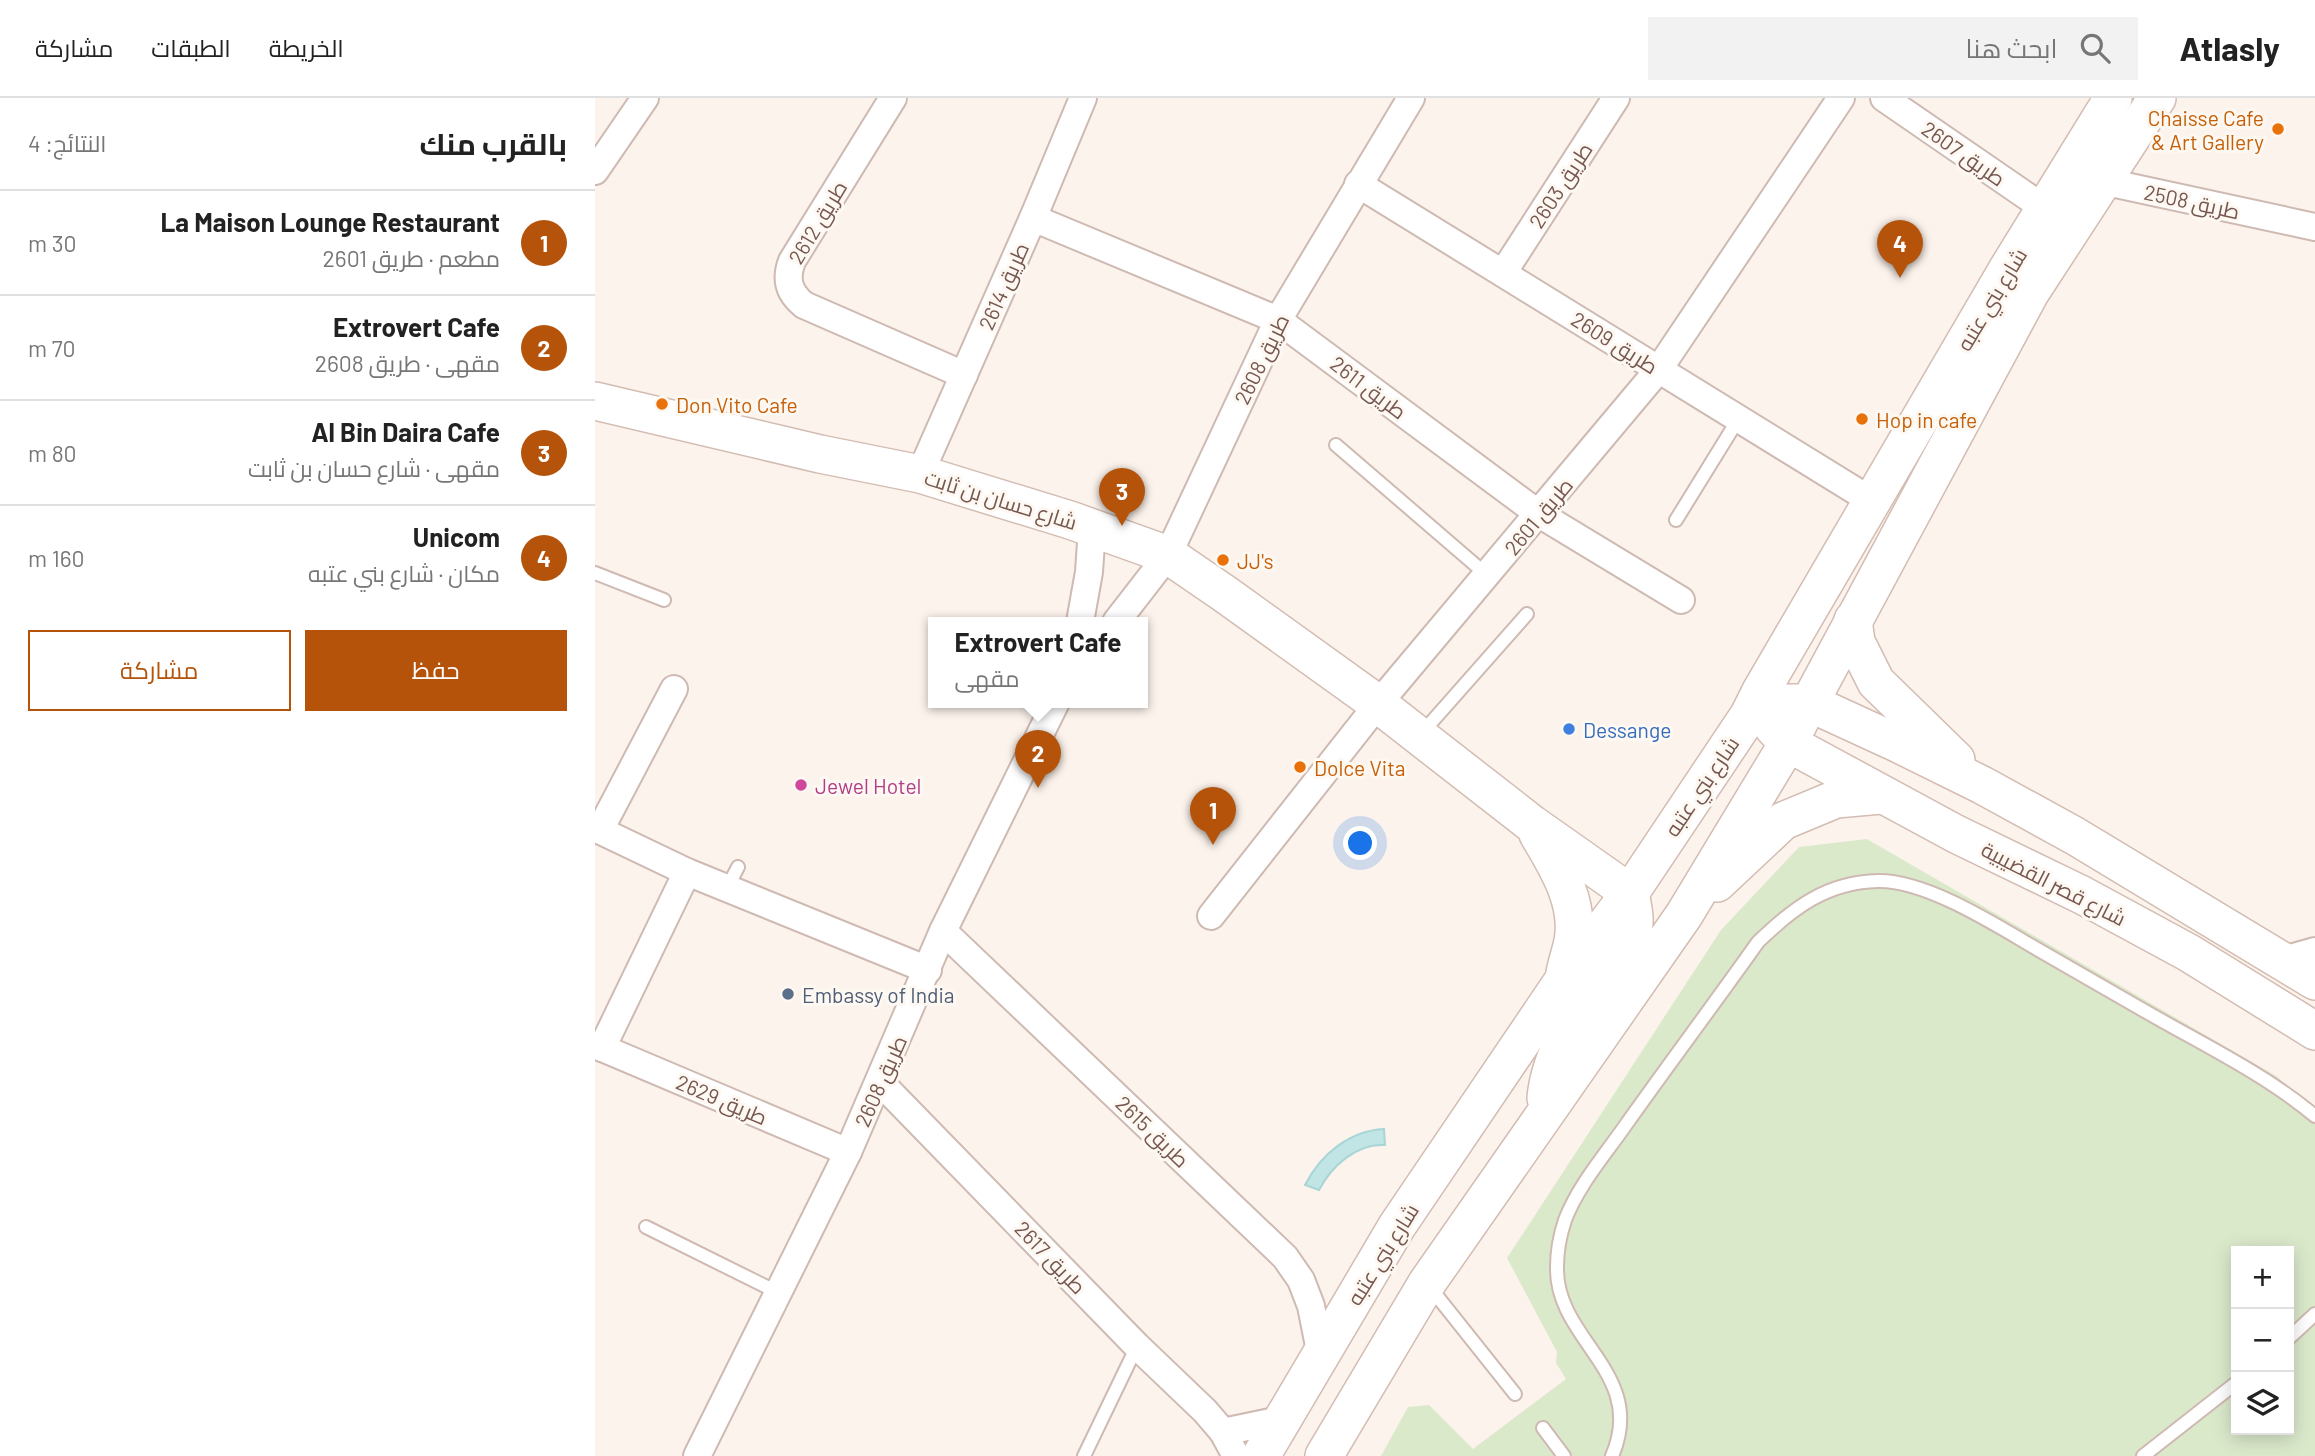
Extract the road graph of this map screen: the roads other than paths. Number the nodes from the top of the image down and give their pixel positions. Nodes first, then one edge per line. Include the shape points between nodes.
1 (645, 98) edge
2 (893, 98) edge
3 (1083, 98) edge
4 (1412, 98) edge
5 (1616, 98) edge
6 (1841, 98) edge
7 (1884, 98) edge
8 (2132, 103) edge
9 (595, 171) edge
10 (2086, 174) junction
11 (1358, 184) junction
12 (2044, 208) junction
13 (1033, 218) junction
14 (2315, 228) edge
15 (1503, 273) junction
16 (1278, 320) junction
17 (1659, 369) junction
18 (964, 375) junction
19 (595, 401) edge
20 (1739, 418) junction
21 (1336, 445) dead end
22 (920, 474) junction
23 (1872, 500) junction
24 (1539, 514) junction
25 (1676, 520) dead end
26 (1092, 528) junction
27 (1168, 555) junction
28 (595, 573) edge
29 (1488, 575) junction
30 (664, 600) dead end
31 (1681, 600) dead end
32 (1527, 614) dead end
33 (1081, 617) edge
34 (1120, 617) edge
35 (1853, 620) junction
36 (674, 689) dead end
37 (1809, 703) junction
38 (1378, 704) junction
39 (1755, 707) junction
40 (1053, 708) edge
41 (1420, 736) junction
42 (1788, 743) junction
43 (1982, 785) junction
44 (1881, 794) junction
45 (1532, 824) junction
46 (598, 829) edge
47 (687, 872) junction
48 (1630, 894) junction
49 (1684, 915) junction
50 (1211, 916) dead end
51 (943, 931) junction
52 (2299, 955) edge
53 (928, 970) junction
54 (1563, 981) junction
55 (2315, 981) edge
56 (2315, 1031) edge
57 (599, 1046) edge
58 (880, 1082) junction
59 (1546, 1112) junction
60 (2315, 1116) edge
61 (848, 1152) junction
62 (646, 1227) dead end
63 (1385, 1244) junction
64 (1427, 1283) junction
65 (779, 1294) junction
66 (2315, 1314) edge
67 (2294, 1333) edge
68 (1137, 1346) junction
69 (1321, 1356) junction
70 (2231, 1387) edge
71 (1515, 1394) dead end
72 (1280, 1420) junction
73 (1543, 1428) dead end
74 (1223, 1432) junction
75 (697, 1456) edge
76 (1084, 1456) edge
77 (1236, 1456) edge
78 (1261, 1456) edge
79 (1324, 1456) edge
80 (1564, 1456) edge
81 (1612, 1456) edge
82 (2143, 1456) edge

1 - 9 street
2 - 18 street, طريق 2612 via 792,261 788,281 804,305
3 - 13 street, طريق 2614
4 - 11 street, طريق 2608
5 - 15 street, طريق 2603
6 - 17 street, طريق 2601
7 - 12 street, طريق 2607
8 - 10 main road, شارع بني عتبه
10 - 12 main road, شارع بني عتبه
10 - 14 street, طريق 2508
10 - 35 main road, شارع بني عتبه via 2030,293
11 - 15 street, طريق 2609
11 - 16 street, طريق 2608
12 - 23 main road, شارع بني عتبه
13 - 16 street, طريق 2611
13 - 18 street, طريق 2614
15 - 17 street, طريق 2609
16 - 24 street, طريق 2611
16 - 27 street, طريق 2608
17 - 20 street, طريق 2609
17 - 24 street, طريق 2601
18 - 22 street, طريق 2614
19 - 22 main road, شارع حسان بن ثابت
20 - 23 street, طريق 2609
20 - 25 lane
21 - 29 lane
22 - 26 main road, شارع حسان بن ثابت
23 - 39 main road, شارع بني عتبه
24 - 29 street, طريق 2601
24 - 31 street, طريق 2611
26 - 27 main road, شارع حسان بن ثابت
26 - 33 street
27 - 34 street, طريق 2608
27 - 38 main road, شارع حسان بن ثابت
28 - 30 lane
29 - 38 street, طريق 2601
32 - 41 lane
35 - 37 main road, شارع بني عتبه
35 - 43 main road via 1856,642 1875,682
36 - 46 street
37 - 39 main road
37 - 42 main road, شارع بني عتبه
37 - 43 main road
38 - 41 main road, شارع حسان بن ثابت
38 - 50 street, طريق 2601
39 - 42 main road
39 - 48 main road, شارع بني عتبه
40 - 51 street, طريق 2608
41 - 45 main road, شارع حسان بن ثابت
42 - 44 main road, شارع قصر القضيبية
42 - 49 main road, شارع بني عتبه
43 - 52 main road
44 - 49 main road via 1836,799 1783,821
44 - 56 main road, شارع قصر القضيبية via 2177,946
45 - 48 main road, شارع حسان بن ثابت
45 - 54 main road, شارع حسان بن ثابت via 1571,901 1573,939
46 - 47 street
47 - 53 street via 732,877
47 - 57 street
48 - 54 main road, شارع بني عتبه
48 - 59 main road via 1634,928 1559,1051 1548,1081
49 - 59 main road, شارع بني عتبه
51 - 53 street, طريق 2608
51 - 69 street, طريق 2615 via 1285,1257 1301,1280 1311,1307
52 - 55 main road
53 - 58 street, طريق 2608
54 - 63 main road, شارع بني عتبه
57 - 61 street, طريق 2629
58 - 61 street, طريق 2608
58 - 68 street, طريق 2617
59 - 64 main road, شارع بني عتبه
60 - 81 lane via 2264,1080 1994,924 1916,887 1881,880 1845,883 1813,898 1758,942 1590,1176 1565,1220 1559,1244 1559,1295 1616,1389 1620,1432
61 - 65 street, طريق 2608
62 - 65 lane
63 - 64 main road
63 - 69 main road, شارع بني عتبه
64 - 71 lane
64 - 79 main road, شارع بني عتبه
65 - 75 street, طريق 2608
66 - 67 lane
68 - 74 street, طريق 2617
68 - 76 lane
69 - 72 main road, شارع بني عتبه
70 - 82 lane
72 - 74 street
72 - 78 main road, شارع بني عتبه
73 - 80 lane
74 - 77 street, طريق 2617

